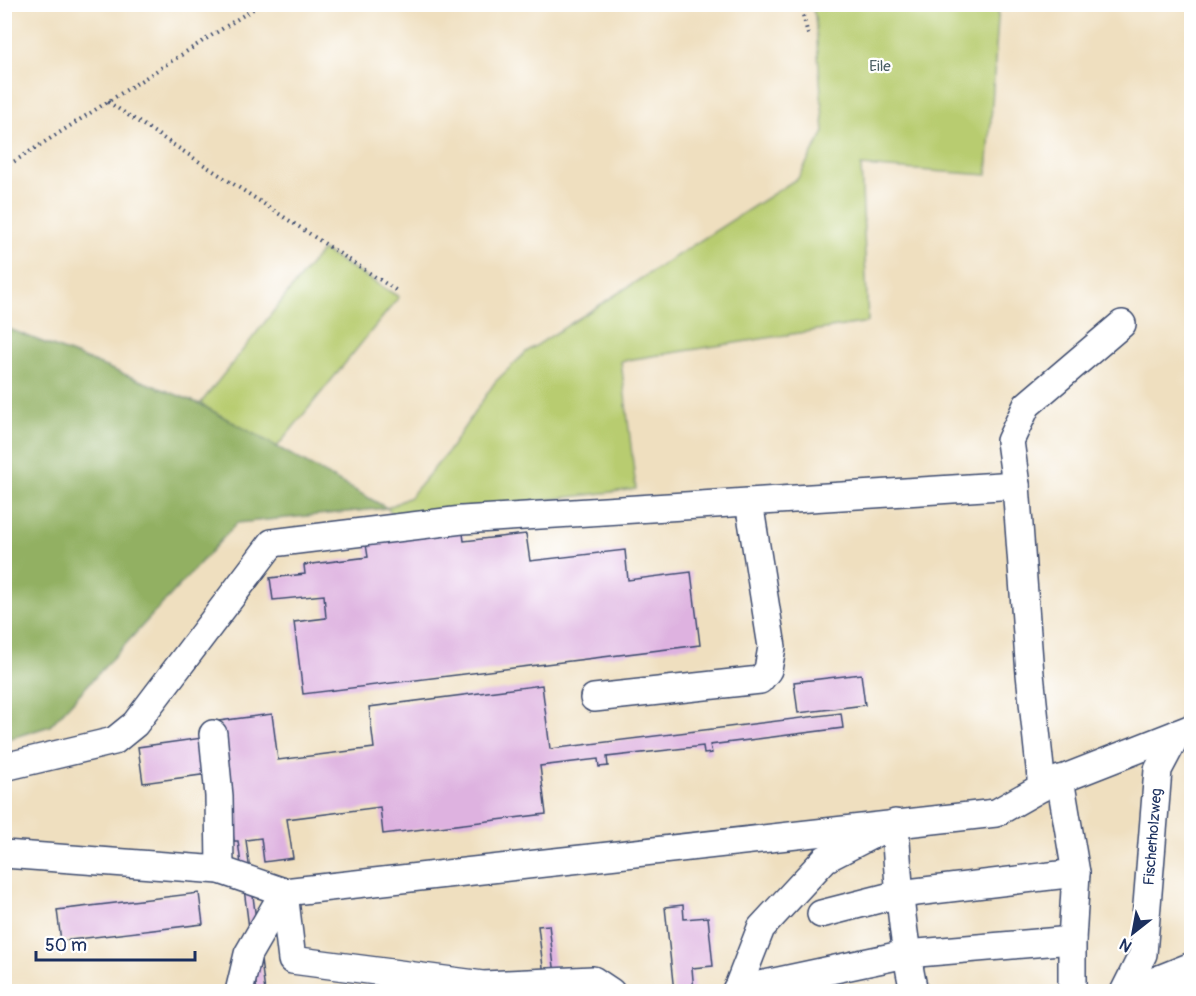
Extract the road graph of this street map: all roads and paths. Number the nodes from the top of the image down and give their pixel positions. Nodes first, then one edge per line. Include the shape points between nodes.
1 (261, 4) edge
2 (800, 4) edge
3 (809, 38) dead end
4 (108, 102) junction
5 (4, 168) edge
6 (397, 291) dead end
7 (1122, 324) dead end
8 (4, 468) edge
9 (4, 481) edge
10 (1016, 484) junction
11 (749, 502) junction
12 (594, 698) dead end
13 (1184, 731) edge
14 (213, 734) dead end
15 (4, 767) edge
16 (1051, 783) junction
17 (895, 824) junction
18 (4, 854) edge
19 (220, 870) junction
20 (1076, 873) junction
21 (284, 892) junction
22 (899, 894) junction
23 (821, 914) dead end
24 (1072, 940) junction
25 (906, 954) junction
26 (1191, 966) edge
27 (484, 988) edge
28 (736, 991) edge
29 (238, 992) edge
30 (611, 992) edge
31 (914, 992) edge
32 (1070, 992) edge
33 (1126, 992) edge

1 - 4 path
2 - 3 path
4 - 5 path
4 - 6 path
7 - 10 lane via 1027,405 1010,441
8 - 9 path
10 - 11 lane
10 - 16 lane via 1030,674
11 - 12 lane via 772,647 768,670 760,680
11 - 15 lane via 462,520 272,543 135,724 114,741
13 - 16 lane
13 - 33 lane, Fischerholzweg via 1158,770 1143,954
14 - 19 lane
16 - 17 lane via 996,813
16 - 20 lane
17 - 21 lane
17 - 22 lane
17 - 28 lane via 825,860 761,928
18 - 19 lane
19 - 21 lane
20 - 22 lane
20 - 24 lane
21 - 27 lane via 292,960
21 - 29 lane via 248,954
22 - 23 lane
22 - 25 lane
24 - 25 lane
24 - 32 lane
25 - 28 lane
25 - 31 lane
26 - 33 lane
27 - 30 lane via 593,980

